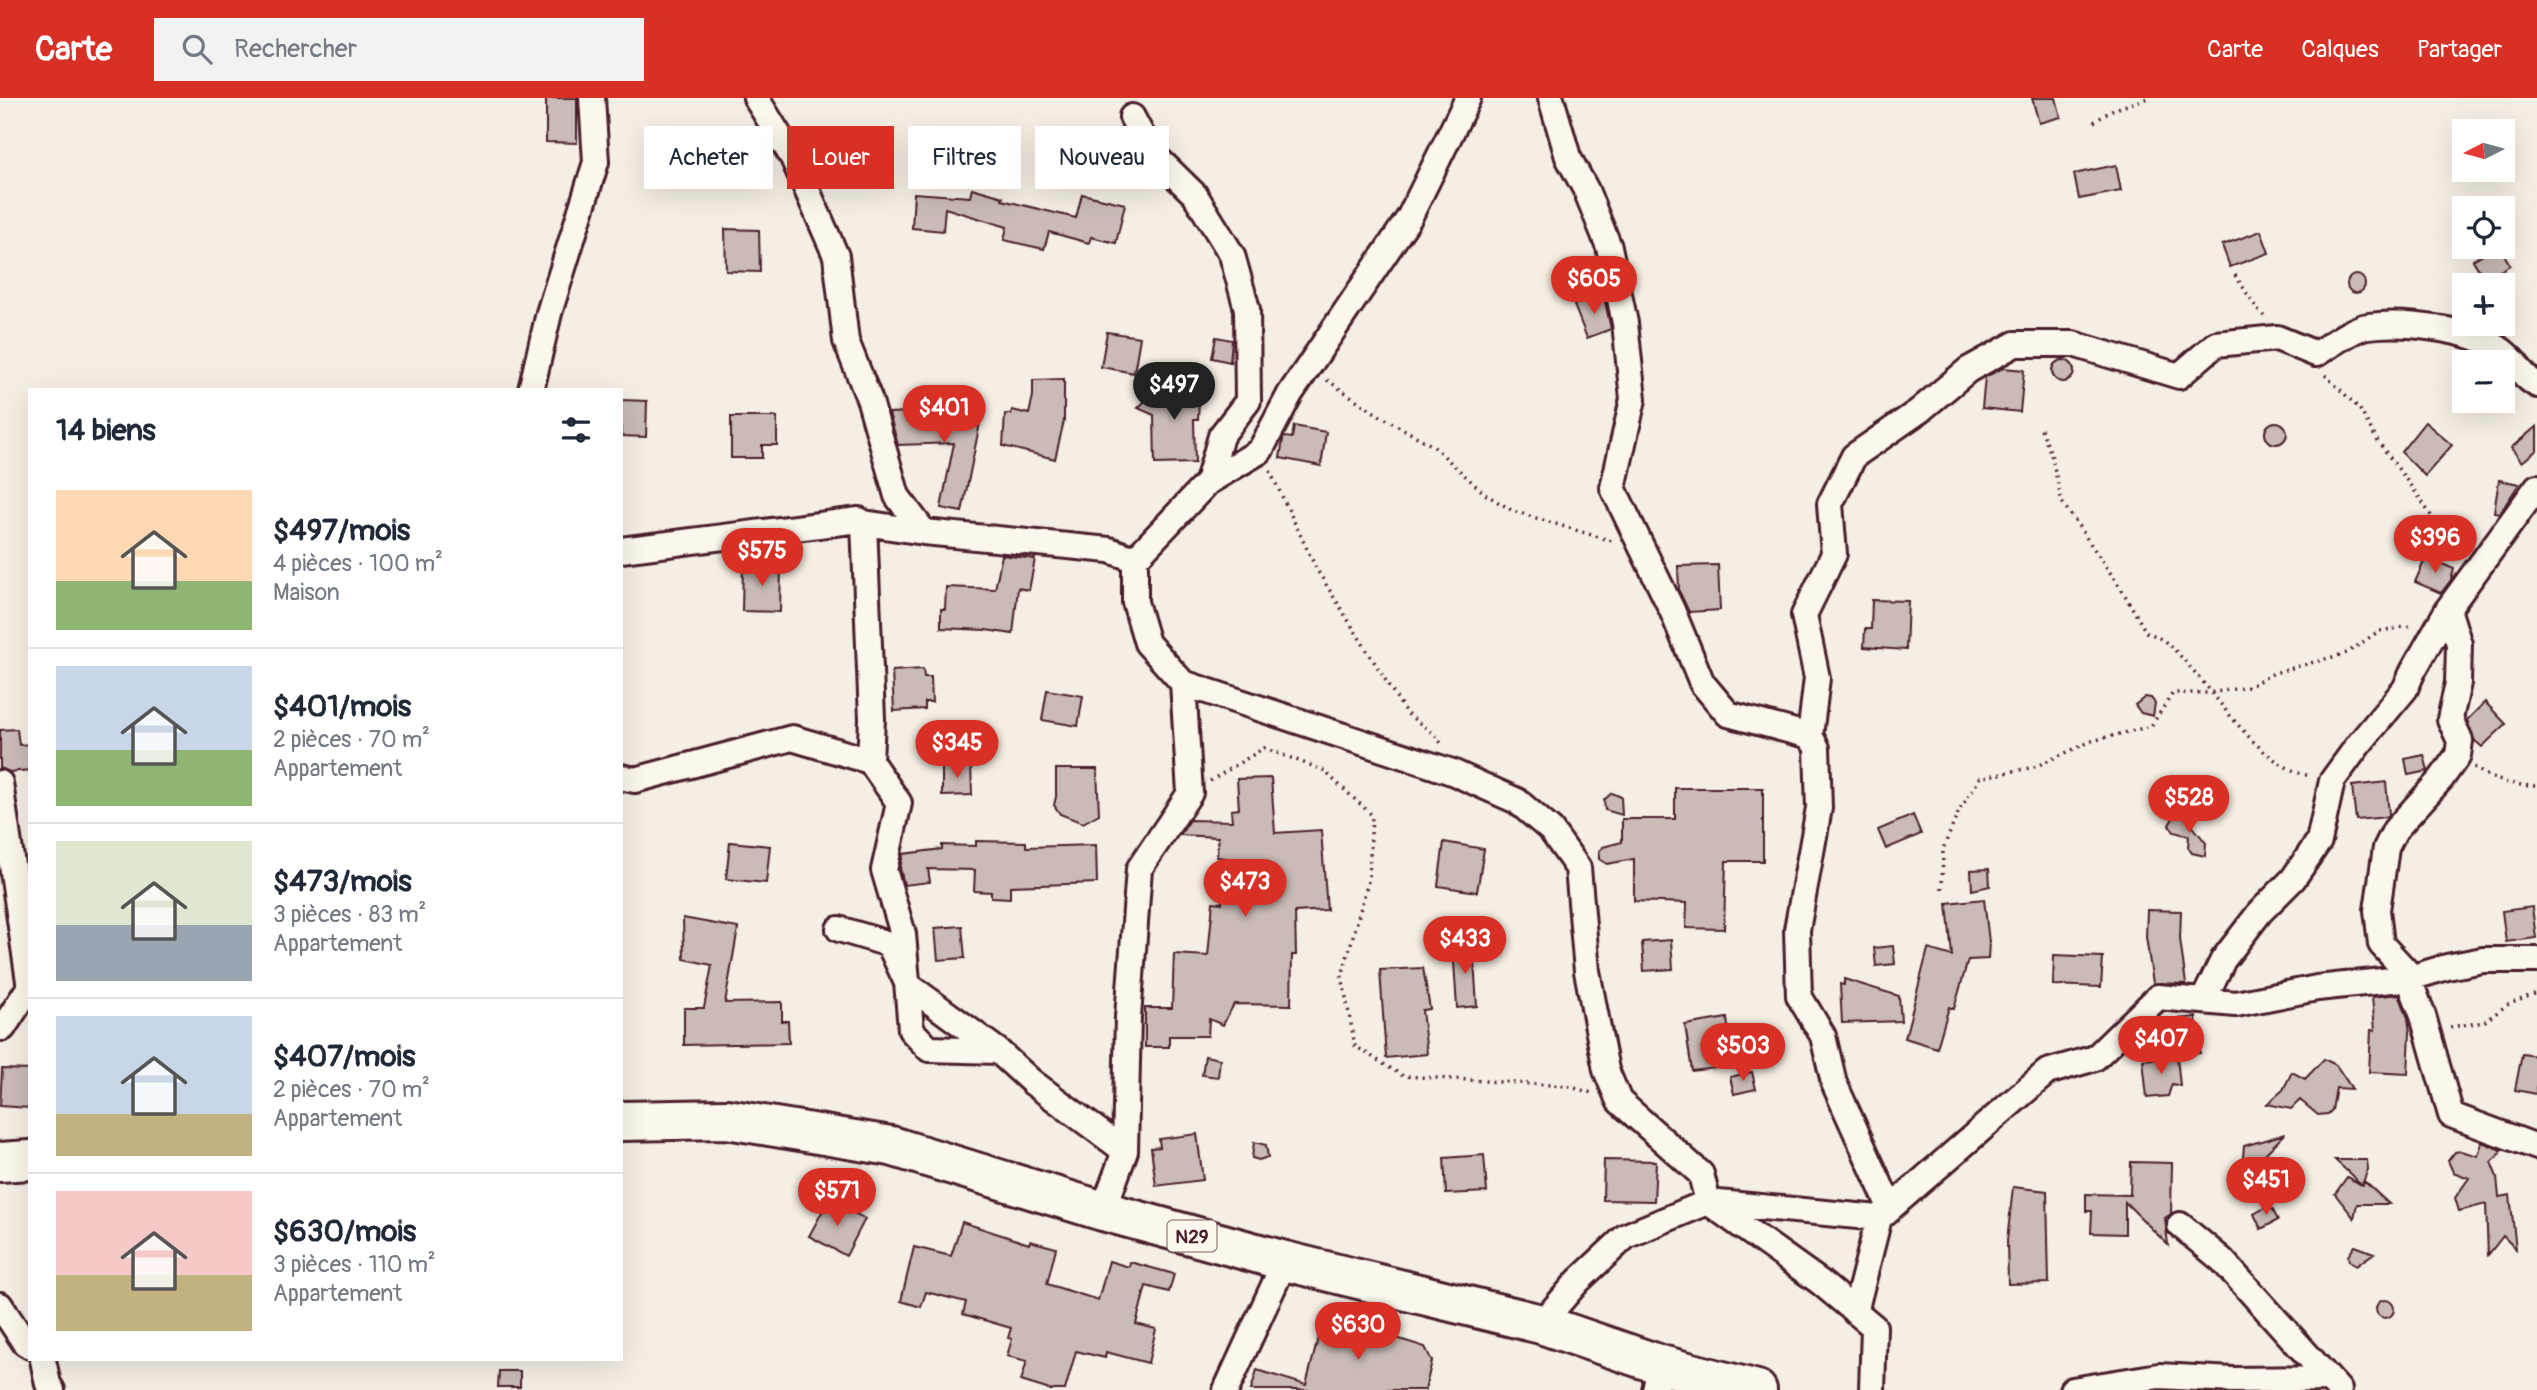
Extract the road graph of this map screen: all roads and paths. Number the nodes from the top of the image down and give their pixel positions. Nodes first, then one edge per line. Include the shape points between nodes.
1 (592, 98) edge
2 (756, 98) edge
3 (1468, 98) edge
4 (1551, 98) edge
5 (2148, 98) edge
6 (1132, 117) dead end
7 (2094, 122) dead end
8 (2235, 275) dead end
9 (2269, 319) dead end
10 (2316, 354) junction
11 (1310, 366) junction
12 (2537, 385) edge
13 (531, 388) edge
14 (2041, 429) dead end
15 (1260, 452) junction
16 (1208, 482) junction
17 (2537, 487) edge
18 (864, 523) junction
19 (924, 532) junction
20 (1642, 546) junction
21 (2445, 546) dead end
22 (623, 550) edge
23 (1135, 559) junction
24 (2443, 617) junction
25 (1183, 683) junction
26 (2213, 692) junction
27 (1810, 736) junction
28 (2458, 755) junction
29 (870, 761) junction
30 (1452, 772) junction
31 (623, 777) edge
32 (2332, 781) junction
33 (0, 783) edge
34 (2537, 786) edge
35 (1190, 793) junction
36 (1942, 889) dead end
37 (839, 929) dead end
38 (2537, 960) edge
39 (2410, 978) junction
40 (28, 980) edge
41 (908, 985) junction
42 (28, 990) edge
43 (2537, 993) edge
44 (2203, 1001) junction
45 (0, 1027) edge
46 (2427, 1031) junction
47 (998, 1051) junction
48 (1619, 1101) junction
49 (623, 1121) edge
50 (2537, 1147) edge
51 (1125, 1151) junction
52 (28, 1160) edge
53 (0, 1162) edge
54 (1708, 1202) junction
55 (1103, 1211) junction
56 (1884, 1213) junction
57 (2180, 1226) dead end
58 (1285, 1261) junction
59 (0, 1305) edge
60 (1855, 1312) junction
61 (1541, 1324) junction
62 (28, 1345) edge
63 (43, 1361) edge
64 (1658, 1378) edge
65 (2334, 1385) edge
66 (52, 1390) edge
67 (1226, 1390) edge
68 (1757, 1390) edge
69 (1872, 1390) edge
70 (2072, 1390) edge

1 - 13 street via 596,162 549,313
2 - 19 street via 793,158 836,256 846,341 870,401 897,496
3 - 11 street via 1409,218
4 - 20 street via 1568,158 1609,247 1625,323 1633,399 1614,488
5 - 7 path via 2112,110
6 - 16 street via 1150,151 1195,195 1232,255 1247,309 1248,401 1221,436
8 - 9 path
10 - 12 street via 2365,326 2428,325 2485,341 2507,354 2524,377
10 - 21 path via 2324,374 2358,408 2419,496
10 - 27 street via 2277,338 2216,344 2179,376 2073,344 2015,344 1968,370 1854,456 1830,504 1834,554 1804,615 1817,678
11 - 15 street
11 - 20 path via 1377,414 1433,446 1485,494 1513,511 1607,541
14 - 26 path via 2052,454 2062,502 2146,632 2164,638
15 - 16 street
15 - 30 path via 1317,570 1406,713 1434,734 1455,763
16 - 23 street
17 - 24 street
18 - 19 street
18 - 22 street via 859,520
18 - 29 street
19 - 23 street via 1109,550
20 - 27 street via 1702,683 1728,714
23 - 25 street via 1135,602 1147,643
24 - 26 path via 2379,631 2347,653 2274,673 2248,687
24 - 28 street via 2459,644 2458,683 2450,719 2460,741
24 - 32 street via 2405,689
25 - 30 street
25 - 35 street
26 - 32 path via 2258,747 2298,773
26 - 36 path via 2173,693 2151,726 2092,741 2034,767 1980,778 1943,849
27 - 56 street via 1817,748 1819,808 1797,930 1799,996 1823,1036 1834,1083
28 - 34 path via 2485,775
28 - 39 street via 2395,830 2386,848 2376,910 2381,944
29 - 31 street via 792,738 635,780
29 - 41 street via 899,803 884,870 903,934
30 - 48 street via 1517,801 1551,830 1577,868 1587,971 1605,1070
32 - 44 street via 2319,841 2293,879 2223,960
33 - 40 street
35 - 48 path via 1264,748 1323,771 1372,815 1369,878 1342,976 1355,1046 1403,1076 1567,1086
35 - 51 street via 1139,869 1128,1017
37 - 41 street via 889,944
38 - 39 street via 2483,960
39 - 44 street via 2363,981 2236,1004
39 - 46 street
41 - 47 street
41 - 47 street via 911,1030 929,1049
42 - 45 street
43 - 46 path via 2507,1005 2484,1022
44 - 56 street via 2158,997 2095,1058 2047,1072
46 - 50 street via 2451,1115
47 - 51 street
48 - 54 street via 1701,1174
49 - 55 main road, N29 via 727,1119 891,1146
51 - 55 street
52 - 53 main road
54 - 56 street
54 - 60 street
54 - 61 street via 1626,1236
55 - 58 main road, N29
56 - 60 street
57 - 65 street via 2222,1260
58 - 61 main road, N29
58 - 67 street
59 - 62 street
60 - 69 street via 1874,1327
61 - 64 main road, N29
63 - 66 street
64 - 68 main road, N29
65 - 70 street via 2159,1376

